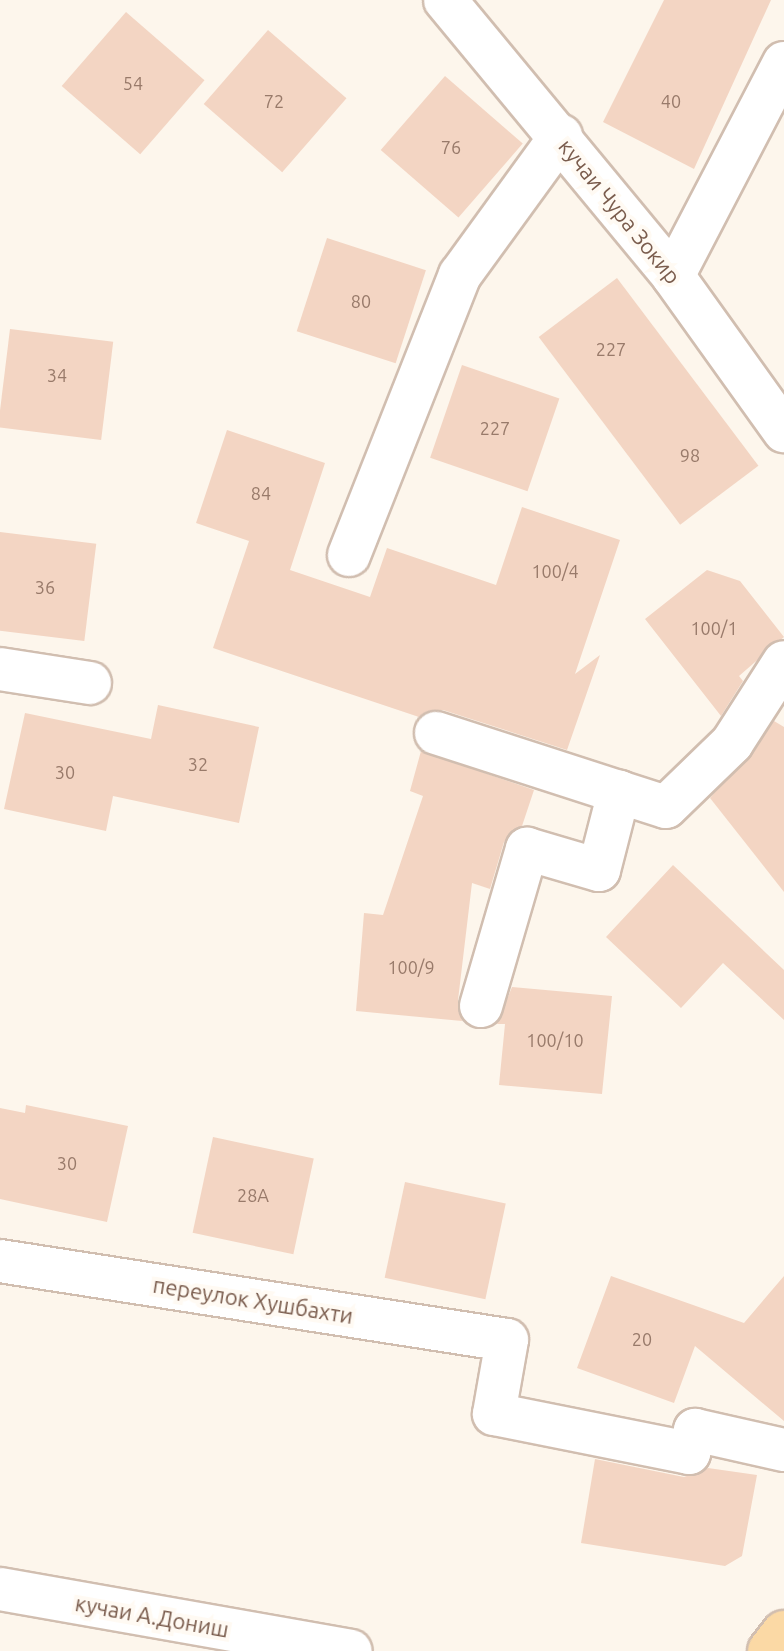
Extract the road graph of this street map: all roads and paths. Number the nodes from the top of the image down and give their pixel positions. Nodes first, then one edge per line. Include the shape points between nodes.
1 (445, 0) edge
2 (784, 63) edge
3 (561, 136) junction
4 (673, 276) junction
5 (784, 431) edge
6 (349, 555) dead end
7 (784, 662) edge
8 (0, 669) edge
9 (90, 683) dead end
10 (436, 733) dead end
11 (619, 792) junction
12 (481, 1006) dead end
13 (0, 1261) edge
14 (784, 1450) edge
15 (0, 1589) edge
16 (784, 1633) edge
17 (351, 1651) edge
18 (770, 1651) edge

1 - 3 street, кучаи Чура Зокир
2 - 4 street
3 - 4 street, кучаи Чура Зокир
3 - 6 street via 460,275
4 - 5 street, кучаи Чура Зокир
7 - 11 street via 732,743 666,807
8 - 9 street
10 - 11 street
11 - 12 street via 599,870 527,849
13 - 14 street, переулок Хушбахти via 507,1340 494,1414 689,1453 695,1430
15 - 17 street, кучаи А.Дониш
16 - 18 main road

